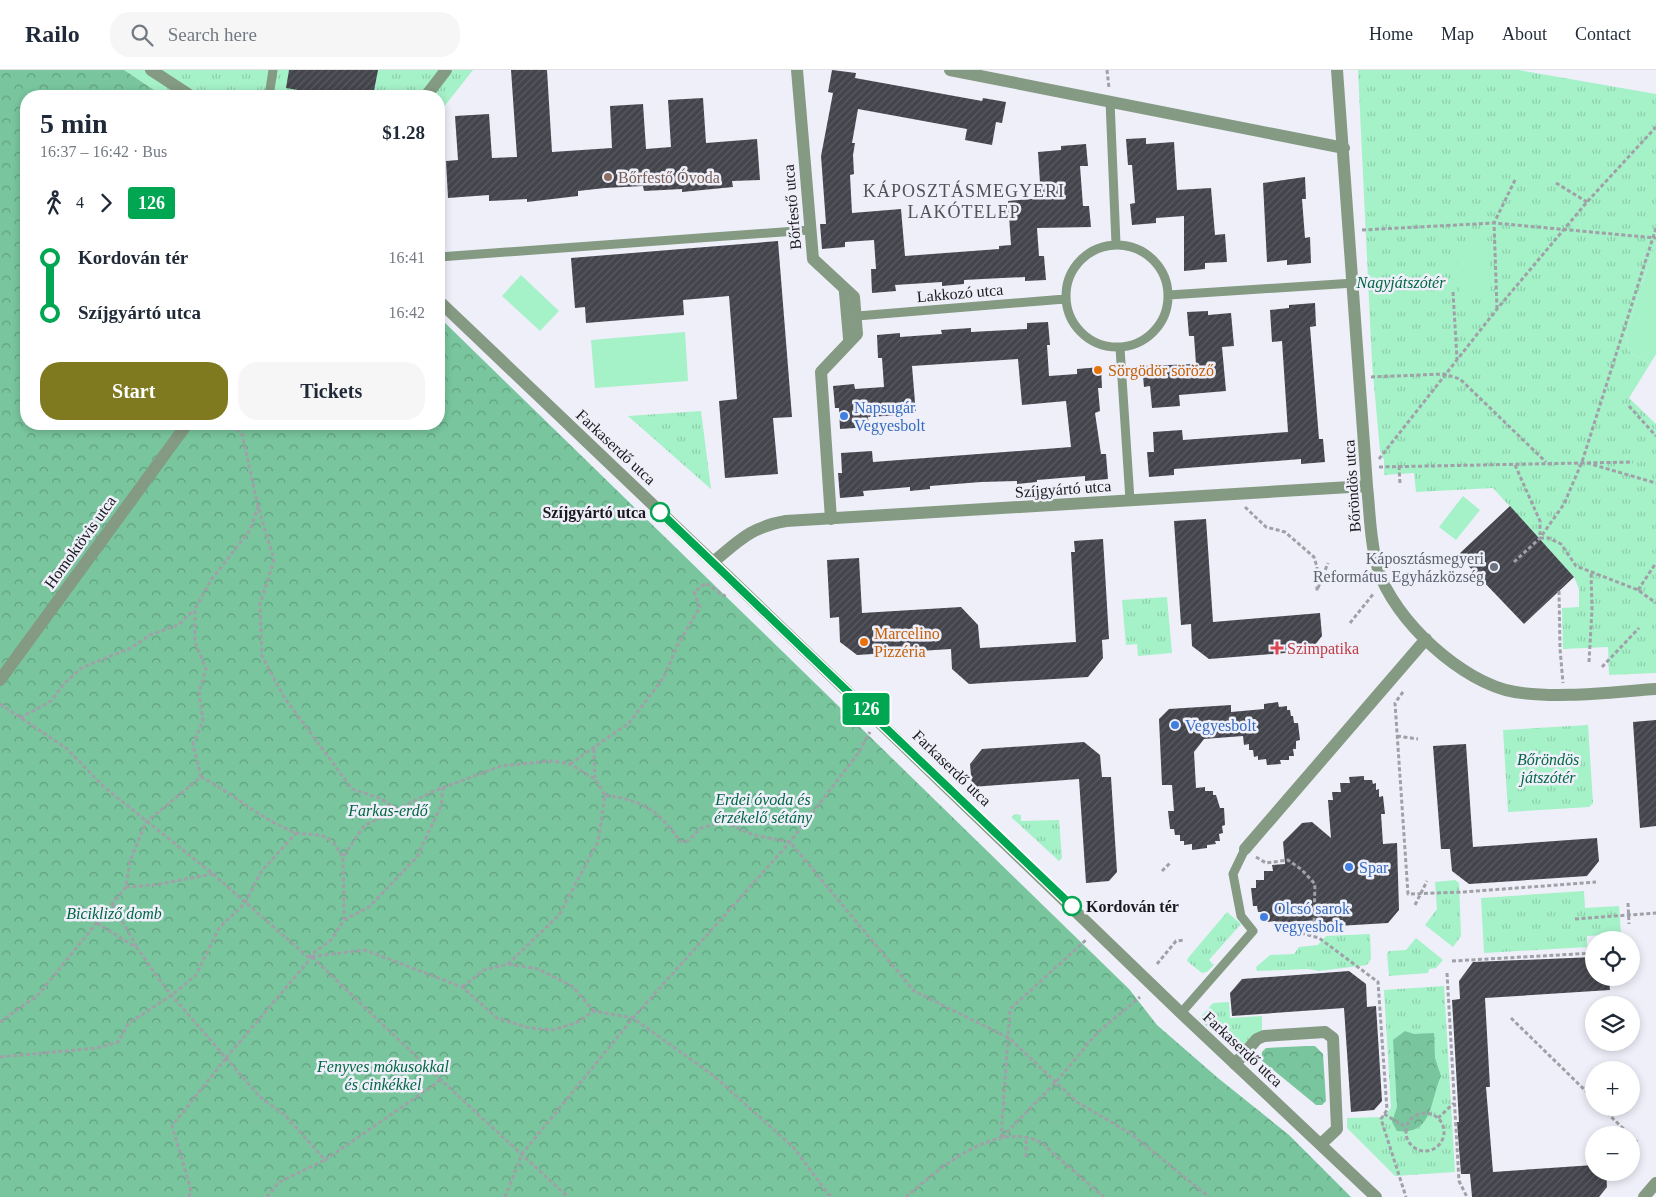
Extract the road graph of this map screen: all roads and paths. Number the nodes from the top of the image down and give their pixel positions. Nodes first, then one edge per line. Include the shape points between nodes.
1 (151, 70) edge
2 (273, 70) edge
3 (446, 70) edge
4 (797, 70) edge
5 (950, 70) edge
6 (1337, 70) edge
7 (182, 90) edge
8 (270, 90) edge
9 (431, 90) edge
10 (1110, 101) junction
11 (1656, 127) edge
12 (1344, 148) junction
13 (1516, 178) dead end
14 (1556, 183) dead end
15 (1587, 202) junction
16 (1494, 223) junction
17 (1566, 228) junction
18 (1656, 228) edge
19 (810, 230) junction
20 (1359, 231) dead end
21 (1654, 238) edge
22 (1116, 244) junction
23 (445, 257) edge
24 (1354, 283) junction
25 (843, 288) junction
26 (1453, 292) dead end
27 (1169, 295) junction
28 (1065, 299) junction
29 (445, 307) edge
30 (1497, 309) junction
31 (857, 316) junction
32 (848, 344) junction
33 (1120, 348) junction
34 (1457, 360) junction
35 (1444, 374) junction
36 (1360, 377) junction
37 (1629, 406) dead end
38 (183, 430) edge
39 (238, 430) edge
40 (1656, 436) edge
41 (1377, 461) dead end
42 (1547, 462) junction
43 (1582, 462) junction
44 (1633, 462) dead end
45 (1515, 464) junction
46 (1400, 466) junction
47 (1378, 468) dead end
48 (1656, 483) edge
49 (1400, 484) dead end
50 (1367, 486) junction
51 (1130, 500) junction
52 (258, 506) junction
53 (1245, 507) dead end
54 (831, 518) junction
55 (1540, 538) junction
56 (714, 562) junction
57 (1514, 562) dead end
58 (1328, 563) dead end
59 (1656, 563) edge
60 (1591, 572) junction
61 (1638, 590) junction
62 (1559, 591) dead end
63 (1374, 594) dead end
64 (724, 596) dead end
65 (1656, 603) edge
66 (195, 609) junction
67 (1350, 623) dead end
68 (1638, 628) dead end
69 (1426, 639) junction
70 (1589, 662) dead end
71 (1602, 667) dead end
72 (0, 680) edge
73 (1656, 690) edge
74 (1403, 692) dead end
75 (1564, 694) junction
76 (0, 704) edge
77 (20, 718) junction
78 (877, 719) junction
79 (1397, 736) junction
80 (1418, 739) dead end
81 (594, 749) junction
82 (570, 764) junction
83 (201, 776) junction
84 (595, 779) junction
85 (443, 787) junction
86 (605, 795) junction
87 (395, 809) junction
88 (146, 822) junction
89 (296, 833) junction
90 (790, 842) junction
91 (1245, 849) junction
92 (343, 857) junction
93 (1170, 863) dead end
94 (1162, 871) dead end
95 (213, 874) junction
96 (1427, 881) dead end
97 (1596, 882) dead end
98 (126, 887) junction
99 (1464, 892) junction
100 (1420, 893) junction
101 (1464, 897) dead end
102 (245, 903) junction
103 (1628, 903) dead end
104 (112, 904) junction
105 (1415, 905) dead end
106 (1656, 913) edge
107 (1629, 914) junction
108 (1575, 918) dead end
109 (344, 920) junction
110 (1314, 922) dead end
111 (97, 923) junction
112 (1629, 924) dead end
113 (1097, 930) junction
114 (1301, 933) dead end
115 (1184, 940) dead end
116 (137, 948) junction
117 (1585, 953) edge
118 (310, 957) junction
119 (1452, 961) dead end
120 (508, 964) junction
121 (1157, 964) dead end
122 (1447, 973) dead end
123 (462, 987) junction
124 (172, 995) junction
125 (1140, 997) dead end
126 (594, 1011) junction
127 (1181, 1013) junction
128 (633, 1018) junction
129 (1511, 1018) dead end
130 (0, 1022) edge
131 (1009, 1038) junction
132 (0, 1058) edge
133 (226, 1058) junction
134 (1235, 1064) junction
135 (441, 1080) junction
136 (1056, 1082) junction
137 (1585, 1091) edge
138 (1454, 1102) junction
139 (1384, 1114) junction
140 (1610, 1116) edge
141 (1438, 1118) junction
142 (1621, 1126) edge
143 (1406, 1127) junction
144 (1001, 1138) junction
145 (1026, 1139) junction
146 (1321, 1144) junction
147 (522, 1154) junction
148 (1026, 1157) dead end
149 (325, 1160) junction
150 (1656, 1183) edge
151 (189, 1197) edge
152 (267, 1197) edge
153 (505, 1197) edge
154 (568, 1197) edge
155 (833, 1197) edge
156 (906, 1197) edge
157 (1104, 1197) edge
158 (1209, 1197) edge
159 (1376, 1197) edge
160 (1406, 1197) edge
161 (1468, 1197) edge
162 (1644, 1197) edge

1 - 7 street
2 - 8 lane
3 - 9 street
4 - 19 street, Bőrfestő utca
5 - 10 street
6 - 12 street, Bőröndös utca
10 - 12 street
10 - 22 lane
11 - 15 path
12 - 24 street, Bőröndös utca
13 - 16 path
14 - 15 path
15 - 17 path
16 - 17 path
16 - 20 path
16 - 30 path
17 - 21 path
17 - 30 path
18 - 21 path
19 - 23 lane
19 - 25 street, Bőrfestő utca via 812,259
21 - 43 path
22 - 27 lane via 1132,246 1152,258 1161,268
22 - 28 lane via 1090,252 1080,259 1072,270
24 - 27 lane
24 - 36 street, Bőröndös utca
25 - 31 street, Bőrfestő utca via 854,297
25 - 32 lane
26 - 34 path
27 - 33 lane via 1167,309 1154,333 1143,341
28 - 31 lane, Lakkozó utca
28 - 33 lane via 1068,314 1083,335 1107,347
29 - 56 street, Farkaserdő utca
30 - 34 path
31 - 32 street, Bőrfestő utca via 857,334
32 - 54 street, Bőrfestő utca via 822,372
33 - 51 lane
34 - 35 path
35 - 36 path
35 - 41 path
35 - 42 path via 1460,380
36 - 50 street, Bőröndös utca
37 - 40 path
38 - 72 street, Homoktövis utca
39 - 52 path via 242,434
42 - 43 path
42 - 45 path
43 - 44 path
43 - 48 path
43 - 55 path via 1564,504
45 - 46 path
45 - 55 path via 1540,521
46 - 47 path
46 - 49 path
50 - 51 street, Szíjgyártó utca
50 - 69 street, Bőröndös utca via 1378,571 1399,611
51 - 54 street, Szíjgyártó utca
52 - 66 path via 250,530 211,580
52 - 87 path via 274,560 260,604 262,656 284,697 352,789 382,799
53 - 58 path via 1266,527 1285,532 1314,556 1317,591
54 - 56 street, Szíjgyártó utca via 764,525 746,534
55 - 57 path
55 - 60 path via 1561,544 1576,566
56 - 78 street, Farkaserdő utca
59 - 61 path
60 - 61 path
60 - 70 path
61 - 65 path
62 - 75 path
63 - 67 path
64 - 81 path via 706,583 694,592 700,607 677,646 664,677 629,723
66 - 77 path via 178,625 150,634 131,648 81,668 52,700
66 - 83 path via 195,642 206,669 199,692 203,721 194,744
68 - 71 path
69 - 75 street, Bőröndös utca via 1470,674 1494,685 1535,694
69 - 91 street
73 - 75 street, Bőröndös utca
74 - 79 path via 1395,703
76 - 77 path
77 - 88 path via 66,748 104,787
78 - 90 path via 859,752
78 - 113 street, Farkaserdő utca
79 - 80 path
79 - 100 path via 1408,894
81 - 82 path
81 - 84 path
82 - 84 path
82 - 85 path via 551,761 501,766
83 - 88 path
83 - 89 path via 256,813
84 - 86 path
85 - 87 path
85 - 109 path via 441,806 417,857 369,907
86 - 90 path via 632,799 663,818 680,841 687,842 701,828 724,822 752,835
86 - 120 path via 598,842 559,915
87 - 92 path via 364,826
88 - 95 path
88 - 98 path via 130,861
89 - 92 path via 330,839
89 - 102 path via 261,872
90 - 128 path
90 - 131 path via 914,990
91 - 110 path via 1266,863 1288,860 1302,870 1315,884
91 - 127 lane via 1233,874 1241,916 1253,931
92 - 109 path
93 - 94 path
95 - 98 path
95 - 102 path
96 - 100 path
97 - 99 path
98 - 104 path
99 - 100 path
99 - 101 path
100 - 105 path
102 - 118 path
102 - 124 path via 219,928 196,975
103 - 107 path
104 - 111 path
104 - 116 path
106 - 107 path
107 - 108 path
107 - 112 path
109 - 118 path via 331,940
111 - 116 path
111 - 130 path via 38,995
113 - 127 street, Farkaserdő utca
113 - 131 path via 1010,1008
114 - 139 path via 1319,938 1378,982 1387,1110
115 - 121 path via 1176,941
116 - 124 path
117 - 119 path
118 - 123 path via 365,950
118 - 133 path
118 - 135 path
120 - 123 path via 484,970
120 - 126 path via 538,969 572,986
122 - 138 path
123 - 126 path via 497,1018 530,1028 553,1030
124 - 132 path via 129,1023 118,1042 97,1048
124 - 133 path
125 - 136 path via 1097,1033
126 - 128 path
127 - 134 street, Farkaserdő utca
128 - 147 path
128 - 155 path via 714,1076 794,1148
129 - 137 path
131 - 136 path
131 - 144 path
133 - 149 path via 260,1097 285,1115
133 - 151 path via 172,1126 191,1190
134 - 146 street, Farkaserdő utca
134 - 146 street via 1257,1039 1264,1036 1330,1034 1333,1038 1337,1129
135 - 147 path
135 - 149 path
136 - 144 path
136 - 158 path via 1077,1102 1130,1133
138 - 141 path
138 - 161 path via 1459,1181
139 - 143 path
139 - 160 path via 1381,1119
140 - 142 path
141 - 143 path via 1424,1112 1410,1120
141 - 143 path via 1443,1124 1443,1140 1430,1151 1422,1151 1409,1143
144 - 145 path
144 - 156 path via 947,1163
145 - 148 path
145 - 157 path via 1040,1142
146 - 159 street, Farkaserdő utca
147 - 153 path
147 - 154 path
149 - 152 path via 279,1182
150 - 162 street

